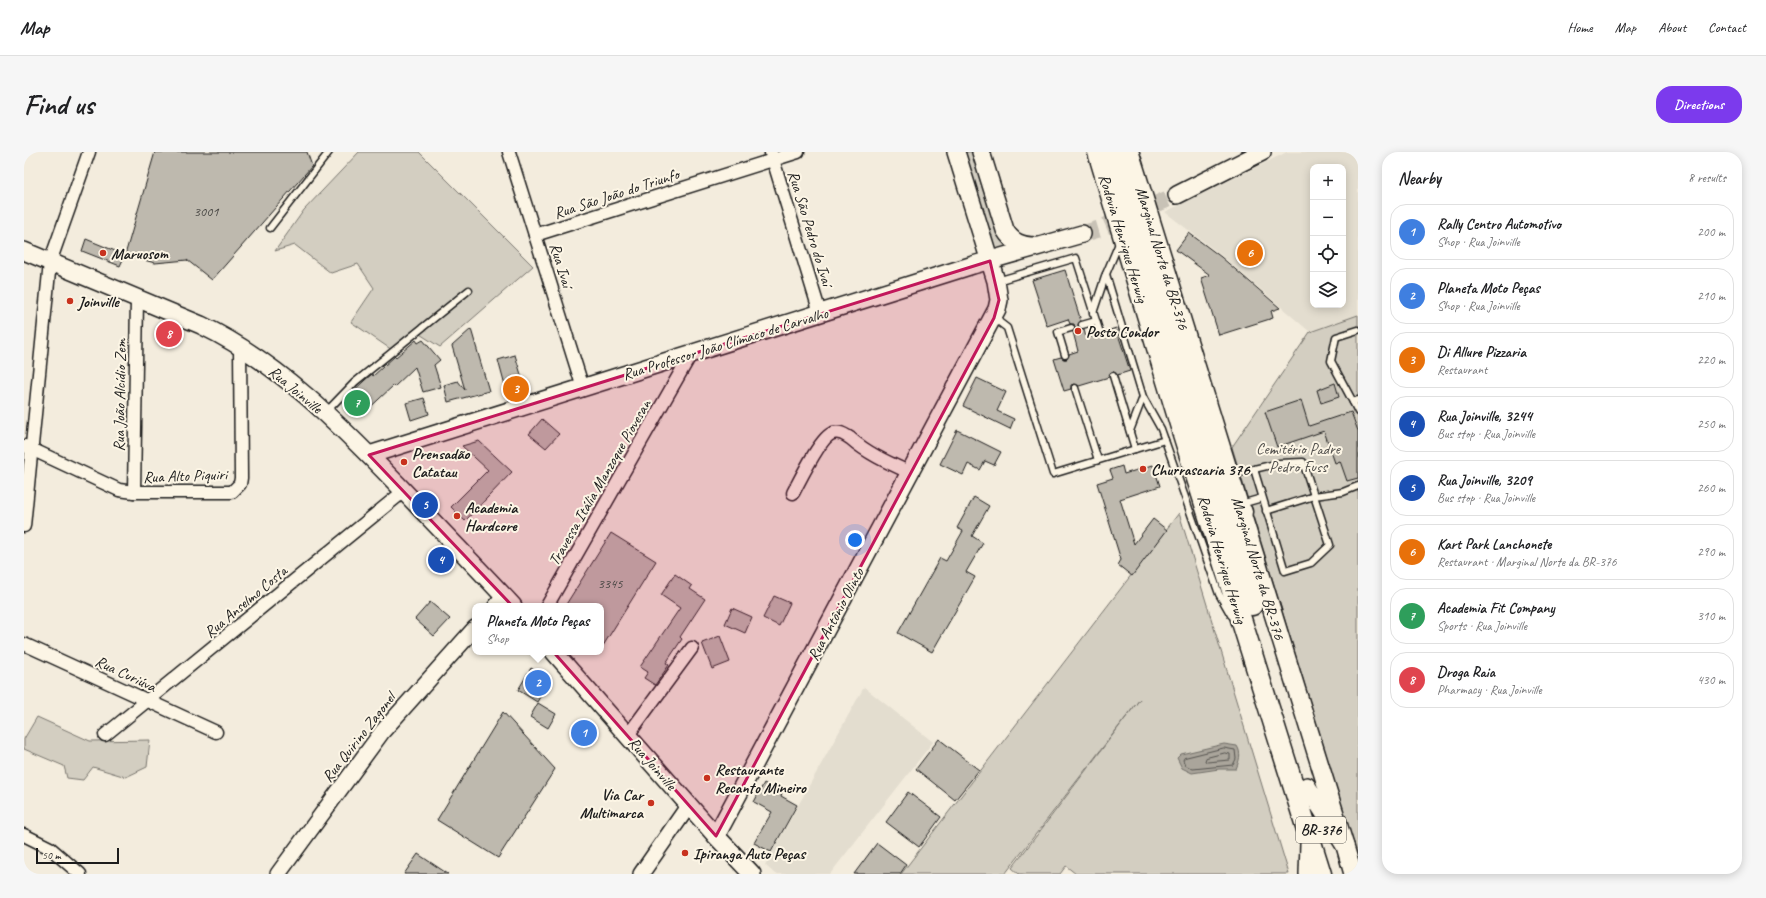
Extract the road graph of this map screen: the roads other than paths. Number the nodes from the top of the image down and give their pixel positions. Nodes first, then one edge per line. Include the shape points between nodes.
1 (89, 152) edge
2 (329, 152) edge
3 (509, 152) edge
4 (798, 152) edge
5 (956, 152) edge
6 (982, 152) edge
7 (1098, 152) edge
8 (1113, 152) edge
9 (1130, 152) edge
10 (1262, 152) edge
11 (772, 156) edge
12 (1177, 195) tunnel mouth
13 (270, 228) dead end
14 (1123, 232) junction
15 (1082, 234) tunnel mouth
16 (535, 235) junction
17 (1041, 246) junction
18 (24, 251) edge
19 (990, 260) junction
20 (50, 262) junction
21 (1106, 274) junction
22 (996, 281) junction
23 (469, 290) dead end
24 (137, 299) junction
25 (820, 313) junction
26 (1094, 313) junction
27 (994, 318) junction
28 (1096, 321) junction
29 (1082, 325) dead end
30 (1071, 328) dead end
31 (1358, 330) edge
32 (1100, 333) dead end
33 (240, 346) junction
34 (691, 354) junction
35 (1065, 355) dead end
36 (1113, 376) dead end
37 (583, 388) junction
38 (1075, 388) dead end
39 (1143, 397) junction
40 (1356, 401) edge
41 (1358, 412) edge
42 (325, 413) junction
43 (1130, 430) junction
44 (1165, 440) junction
45 (28, 447) edge
46 (1135, 448) junction
47 (369, 455) junction
48 (1098, 460) junction
49 (1254, 469) junction
50 (911, 472) junction
51 (1230, 476) junction
52 (1358, 486) edge
53 (404, 491) junction
54 (134, 492) junction
55 (793, 493) dead end
56 (1314, 496) junction
57 (1262, 498) junction
58 (1241, 508) junction
59 (1266, 511) junction
60 (24, 526) edge
61 (1233, 544) junction
62 (504, 603) edge
63 (549, 603) edge
64 (472, 631) edge
65 (24, 644) edge
66 (692, 648) dead end
67 (1251, 651) junction
68 (557, 655) edge
69 (149, 701) junction
70 (216, 732) dead end
71 (628, 735) junction
72 (105, 736) dead end
73 (1307, 786) junction
74 (689, 805) junction
75 (1309, 834) junction
76 (24, 835) edge
77 (716, 836) junction
78 (1345, 846) junction
79 (80, 874) edge
80 (278, 874) edge
81 (641, 874) edge
82 (752, 874) edge
83 (1308, 874) edge
84 (1321, 874) edge
85 (1335, 874) edge
86 (1353, 874) edge

1 - 20 street
2 - 13 lane
3 - 16 street, Rua Ivaí
4 - 11 street, Rua São João do Triunfo
5 - 19 main road, Rua Antônio Olinto
6 - 17 main road via 1009,237 1022,245
7 - 14 highway, Rodovia Henrique Herwig / BR-376
8 - 61 highway, Rodovia Henrique Herwig / BR-376
9 - 51 main road, Marginal Norte da BR-376
10 - 12 main road
11 - 16 street, Rua São João do Triunfo
11 - 25 street, Rua São Pedro do Ivaí
14 - 21 lane
14 - 67 highway, Rodovia Henrique Herwig / BR-376
15 - 17 main road, Rua Professor João Clímaco de Carvalho
16 - 37 street, Rua Ivaí
17 - 19 main road, Rua Professor João Clímaco de Carvalho
18 - 20 main road, Rua Joinville
19 - 22 main road, Rua Antônio Olinto
19 - 25 main road, Rua Professor João Clímaco de Carvalho
20 - 24 main road, Rua Joinville
20 - 45 street
21 - 26 lane
21 - 39 lane
22 - 26 lane via 1076,258
22 - 27 main road, Rua Antônio Olinto via 999,300
23 - 42 lane via 355,382
24 - 33 main road, Rua Joinville via 201,325
24 - 54 street, Rua João Alcídio Zem
25 - 34 main road, Rua Professor João Clímaco de Carvalho
26 - 28 lane
27 - 48 lane via 1007,328 1053,474
27 - 50 main road, Rua Antônio Olinto
28 - 29 lane
28 - 32 lane
30 - 35 lane via 1058,332
31 - 40 lane via 1336,337 1331,361
33 - 42 main road, Rua Joinville via 279,373
33 - 54 street, Rua Alto Piquiri via 240,484 232,492
34 - 37 main road, Rua Professor João Clímaco de Carvalho
34 - 63 street, Travessa Itália Manzoque Piovesan
36 - 43 lane
37 - 47 main road, Rua Professor João Clímaco de Carvalho
38 - 48 lane
39 - 43 lane
39 - 44 lane via 1153,412
40 - 41 lane
42 - 47 main road, Rua Joinville
43 - 46 lane
44 - 46 lane
44 - 67 lane via 1219,594
45 - 54 street, Rua Alto Piquiri via 112,487
45 - 60 street
46 - 48 lane
47 - 53 main road, Rua Joinville
49 - 51 lane
49 - 56 lane via 1303,462
49 - 57 lane
50 - 55 street via 873,455 846,435 834,432 821,444
50 - 77 main road, Rua Antônio Olinto
51 - 58 main road, Marginal Norte da BR-376
52 - 56 lane via 1343,492
53 - 62 main road, Rua Joinville
53 - 69 street, Rua Anselmo Costa
56 - 59 lane
56 - 59 lane via 1330,545 1311,563 1285,571
57 - 58 lane
57 - 59 lane
58 - 61 highway
58 - 78 main road, Marginal Norte da BR-376
61 - 73 highway, Rodovia Henrique Herwig / BR-376
64 - 80 street, Rua Quirino Zagonel via 382,732
65 - 69 street, Rua Curiúva
66 - 71 street
67 - 75 highway, Rodovia Henrique Herwig / BR-376
68 - 71 main road, Rua Joinville
69 - 70 street, Rua Curiúva
69 - 72 street, Rua Anselmo Costa
71 - 74 main road, Rua Joinville
73 - 78 main road, Marginal Norte da BR-376 / BR-376
73 - 85 highway, Rodovia Henrique Herwig / BR-376
74 - 77 main road, Rua Joinville
74 - 81 street
75 - 83 main road, BR-376
75 - 84 highway, Rodovia Henrique Herwig / BR-376
76 - 79 street via 50,848
77 - 82 main road, Rua Joinville
78 - 86 main road, Marginal Norte da BR-376 / BR-376

